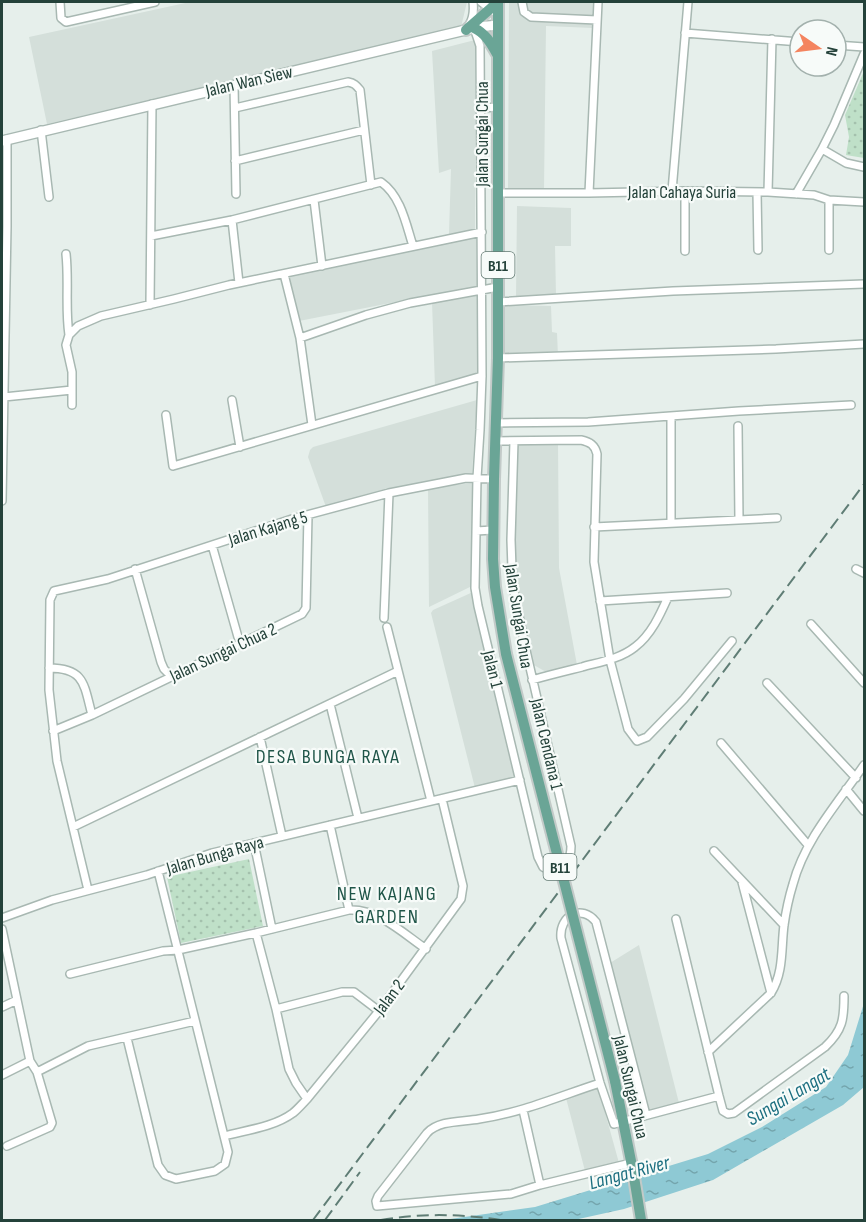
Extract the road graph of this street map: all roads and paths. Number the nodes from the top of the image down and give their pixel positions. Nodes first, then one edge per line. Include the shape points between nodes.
1 (60, 2) edge
2 (155, 2) edge
3 (473, 2) edge
4 (481, 2) edge
5 (522, 2) edge
6 (598, 2) edge
7 (688, 2) edge
8 (140, 3) edge
9 (496, 11) edge
10 (597, 20) junction
11 (470, 29) junction
12 (685, 33) junction
13 (772, 39) junction
14 (788, 41) edge
15 (848, 46) edge
16 (864, 47) edge
17 (864, 54) edge
18 (498, 57) junction
19 (234, 85) junction
20 (152, 104) junction
21 (498, 107) junction
22 (235, 108) junction
23 (480, 108) junction
24 (40, 130) junction
25 (364, 130) junction
26 (4, 140) edge
27 (822, 149) junction
28 (235, 161) junction
29 (864, 167) edge
30 (371, 185) junction
31 (672, 191) junction
32 (685, 191) junction
33 (758, 192) junction
34 (768, 192) junction
35 (498, 193) junction
36 (589, 193) junction
37 (236, 194) dead end
38 (796, 194) junction
39 (50, 197) dead end
40 (314, 200) junction
41 (829, 200) junction
42 (864, 202) edge
43 (232, 220) junction
44 (482, 232) junction
45 (151, 236) junction
46 (413, 246) junction
47 (758, 250) dead end
48 (829, 250) dead end
49 (685, 251) dead end
50 (66, 255) dead end
51 (322, 266) junction
52 (284, 274) junction
53 (239, 283) junction
54 (864, 284) edge
55 (498, 288) junction
56 (482, 290) junction
57 (498, 302) junction
58 (150, 305) junction
59 (69, 334) junction
60 (300, 338) junction
61 (864, 344) edge
62 (498, 358) junction
63 (482, 376) junction
64 (72, 390) junction
65 (4, 397) junction
66 (232, 400) dead end
67 (72, 405) dead end
68 (851, 405) dead end
69 (166, 415) dead end
70 (671, 416) junction
71 (496, 423) junction
72 (312, 425) junction
73 (738, 426) dead end
74 (496, 441) junction
75 (514, 441) junction
76 (240, 447) junction
77 (477, 478) junction
78 (494, 479) junction
79 (388, 493) junction
80 (2, 501) edge
81 (308, 515) junction
82 (777, 518) dead end
83 (740, 520) junction
84 (671, 523) junction
85 (594, 527) junction
86 (493, 530) junction
87 (476, 531) junction
88 (212, 545) junction
89 (856, 568) dead end
90 (135, 569) junction
91 (864, 573) edge
92 (727, 593) dead end
93 (668, 597) junction
94 (600, 601) junction
95 (384, 618) dead end
96 (811, 624) dead end
97 (387, 627) dead end
98 (732, 641) dead end
99 (244, 642) junction
100 (610, 660) junction
101 (49, 668) junction
102 (398, 671) junction
103 (171, 676) junction
104 (532, 680) junction
105 (767, 683) dead end
106 (864, 683) edge
107 (330, 704) junction
108 (92, 715) junction
109 (53, 731) junction
110 (260, 737) junction
111 (721, 743) dead end
112 (864, 765) edge
113 (856, 778) junction
114 (520, 780) junction
115 (846, 789) junction
116 (442, 799) junction
117 (431, 801) junction
118 (864, 811) edge
119 (358, 818) junction
120 (330, 825) junction
121 (73, 827) junction
122 (282, 837) junction
123 (254, 843) junction
124 (808, 845) junction
125 (714, 851) dead end
126 (538, 857) joint
127 (158, 871) junction
128 (742, 882) junction
129 (88, 890) junction
130 (349, 910) junction
131 (2, 918) edge
132 (676, 919) dead end
133 (784, 926) junction
134 (272, 929) junction
135 (2, 932) edge
136 (256, 933) junction
137 (426, 949) junction
138 (178, 950) junction
139 (70, 974) dead end
140 (771, 993) junction
141 (844, 996) dead end
142 (17, 1000) junction
143 (2, 1007) edge
144 (276, 1009) junction
145 (379, 1011) junction
146 (195, 1021) junction
147 (127, 1038) junction
148 (708, 1052) junction
149 (30, 1061) junction
150 (37, 1072) junction
151 (2, 1076) edge
152 (600, 1083) junction
153 (719, 1096) junction
154 (307, 1099) junction
155 (523, 1110) junction
156 (646, 1115) junction
157 (623, 1121) junction
158 (224, 1136) junction
159 (7, 1146) dead end
160 (632, 1167) junction
161 (540, 1185) junction
162 (641, 1221) edge

1 - 8 street via 60,14 66,22
2 - 8 street
3 - 11 street
4 - 9 street
5 - 10 street via 524,12 531,17
6 - 10 street
7 - 12 street
9 - 11 main road
9 - 11 street, Jalan Wan Siew
9 - 18 main road, Jalan Sungai Chua / B11
10 - 36 street
11 - 18 main road via 482,33
11 - 19 street, Jalan Wan Siew
11 - 23 street, Jalan 1 via 480,46
12 - 13 street
12 - 31 street
13 - 14 street
13 - 34 street
15 - 16 street
17 - 27 street
18 - 21 main road, Jalan Sungai Chua / B11
19 - 20 street, Jalan Wan Siew
19 - 22 street
20 - 24 street, Jalan Wan Siew
20 - 45 street
21 - 23 street
21 - 35 main road, Jalan Sungai Chua / B11
22 - 25 street via 352,82 360,90
22 - 28 street
23 - 44 street, Jalan 1
24 - 26 street, Jalan Wan Siew
24 - 39 street
25 - 28 street
25 - 30 street
26 - 65 street
27 - 29 street via 846,163
27 - 38 street
28 - 37 street
30 - 40 street
30 - 46 street via 381,182 392,192
31 - 32 street, Jalan Cahaya Suria
31 - 36 street, Jalan Cahaya Suria
32 - 33 street, Jalan Cahaya Suria
32 - 49 street
33 - 34 street, Jalan Cahaya Suria
33 - 47 street
34 - 38 street, Jalan Cahaya Suria
35 - 36 street, Jalan Cahaya Suria
35 - 55 main road, Jalan Sungai Chua / B11
38 - 41 street, Jalan Cahaya Suria
40 - 43 street
40 - 51 street
41 - 42 street, Jalan Cahaya Suria
41 - 48 street
43 - 45 street
43 - 53 street
44 - 46 street
44 - 56 street, Jalan 1
45 - 58 street
46 - 51 street
50 - 59 street
51 - 52 street
52 - 53 street
52 - 60 street
53 - 58 street
54 - 57 street
55 - 56 street
55 - 57 main road, Jalan Sungai Chua / B11
56 - 60 street via 410,303
56 - 63 street, Jalan 1
57 - 62 main road, Jalan Sungai Chua / B11
58 - 59 street via 101,315
59 - 64 street via 66,345
60 - 72 street
61 - 62 street
62 - 71 main road, Jalan Sungai Chua / B11
63 - 72 street
63 - 77 street, Jalan 1
64 - 65 street
64 - 67 street
65 - 80 street
66 - 76 street
68 - 70 street
69 - 76 street via 173,466
70 - 71 street
70 - 84 street
71 - 74 main road, Jalan Sungai Chua / B11
72 - 76 street
73 - 83 street
74 - 75 street
74 - 78 main road, Jalan Sungai Chua / B11
75 - 85 street via 581,440 593,446 597,454
75 - 104 street, Jalan Cendana 1 via 512,569
77 - 78 street, Jalan Kajang 5
77 - 79 street, Jalan Kajang 5
77 - 87 street, Jalan 1
78 - 86 main road, Jalan Sungai Chua / B11
79 - 81 street, Jalan Kajang 5
79 - 95 street
81 - 88 street, Jalan Kajang 5
81 - 99 street, Jalan Sungai Chua 2 via 306,608 302,614
82 - 83 street
83 - 84 street
84 - 85 street
85 - 94 street
86 - 87 street
86 - 157 main road, Jalan Sungai Chua / B11, bridge via 495,587 506,654
87 - 114 street, Jalan 1 via 478,606
88 - 90 street, Jalan Kajang 5
88 - 99 street via 238,637
89 - 91 street
90 - 101 street, Jalan Kajang 5 via 54,591 50,600
90 - 103 street via 164,669
92 - 93 street
93 - 94 street
93 - 100 street via 636,646
94 - 100 street
96 - 106 street
97 - 102 street
98 - 100 street via 684,699 647,737 637,741 628,729
99 - 103 street, Jalan Sungai Chua 2
100 - 104 street
101 - 108 street via 76,673
101 - 109 street
102 - 107 street
102 - 117 street
103 - 108 street, Jalan Sungai Chua 2
104 - 126 street, Jalan Cendana 1 via 571,846 569,861 553,872 543,867
105 - 113 street
107 - 110 street
107 - 119 street
108 - 109 street, Jalan Sungai Chua 2
109 - 121 street
110 - 121 street
110 - 122 street
111 - 124 street
112 - 113 street
113 - 115 street
114 - 116 street, Jalan Bunga Raya
114 - 126 street, Jalan 1
115 - 118 street
115 - 124 street
116 - 117 street, Jalan Bunga Raya
116 - 137 street, Jalan 2 via 463,886 461,899
117 - 119 street, Jalan Bunga Raya
119 - 120 street, Jalan Bunga Raya
120 - 122 street, Jalan Bunga Raya
120 - 130 street
121 - 129 street
122 - 123 street, Jalan Bunga Raya
123 - 127 street, Jalan Bunga Raya
123 - 134 street
124 - 133 street via 793,883
125 - 128 street
127 - 129 street, Jalan Bunga Raya
127 - 138 street
128 - 133 street
128 - 140 street
129 - 131 street, Jalan Bunga Raya
130 - 134 street
130 - 137 street via 378,916
132 - 148 street
133 - 140 street via 780,968
134 - 136 street
135 - 142 street
136 - 138 street
136 - 144 street
137 - 145 street, Jalan 2
138 - 139 street
138 - 146 street
140 - 148 street
141 - 153 street via 843,1022 825,1047 730,1115 723,1111
142 - 143 street
142 - 149 street
144 - 145 street via 342,992 354,993
144 - 154 street via 289,1069
145 - 154 street, Jalan 2
146 - 147 street
146 - 158 street
147 - 150 street via 87,1046
147 - 158 street via 158,1165 165,1174 176,1179 215,1171 225,1164 228,1152
148 - 153 street
149 - 150 street
149 - 151 street
150 - 159 street via 52,1123
152 - 155 street
152 - 156 street via 560,932 565,919 573,914 586,914 596,922
152 - 157 street via 614,1124
153 - 156 street
154 - 158 street, Jalan 2 via 283,1119
155 - 161 street
155 - 161 street via 436,1125 376,1201 378,1206 511,1194
156 - 157 street
157 - 160 main road, Jalan Sungai Chua / B11
160 - 161 street
160 - 162 main road, Jalan Sungai Chua / B11

